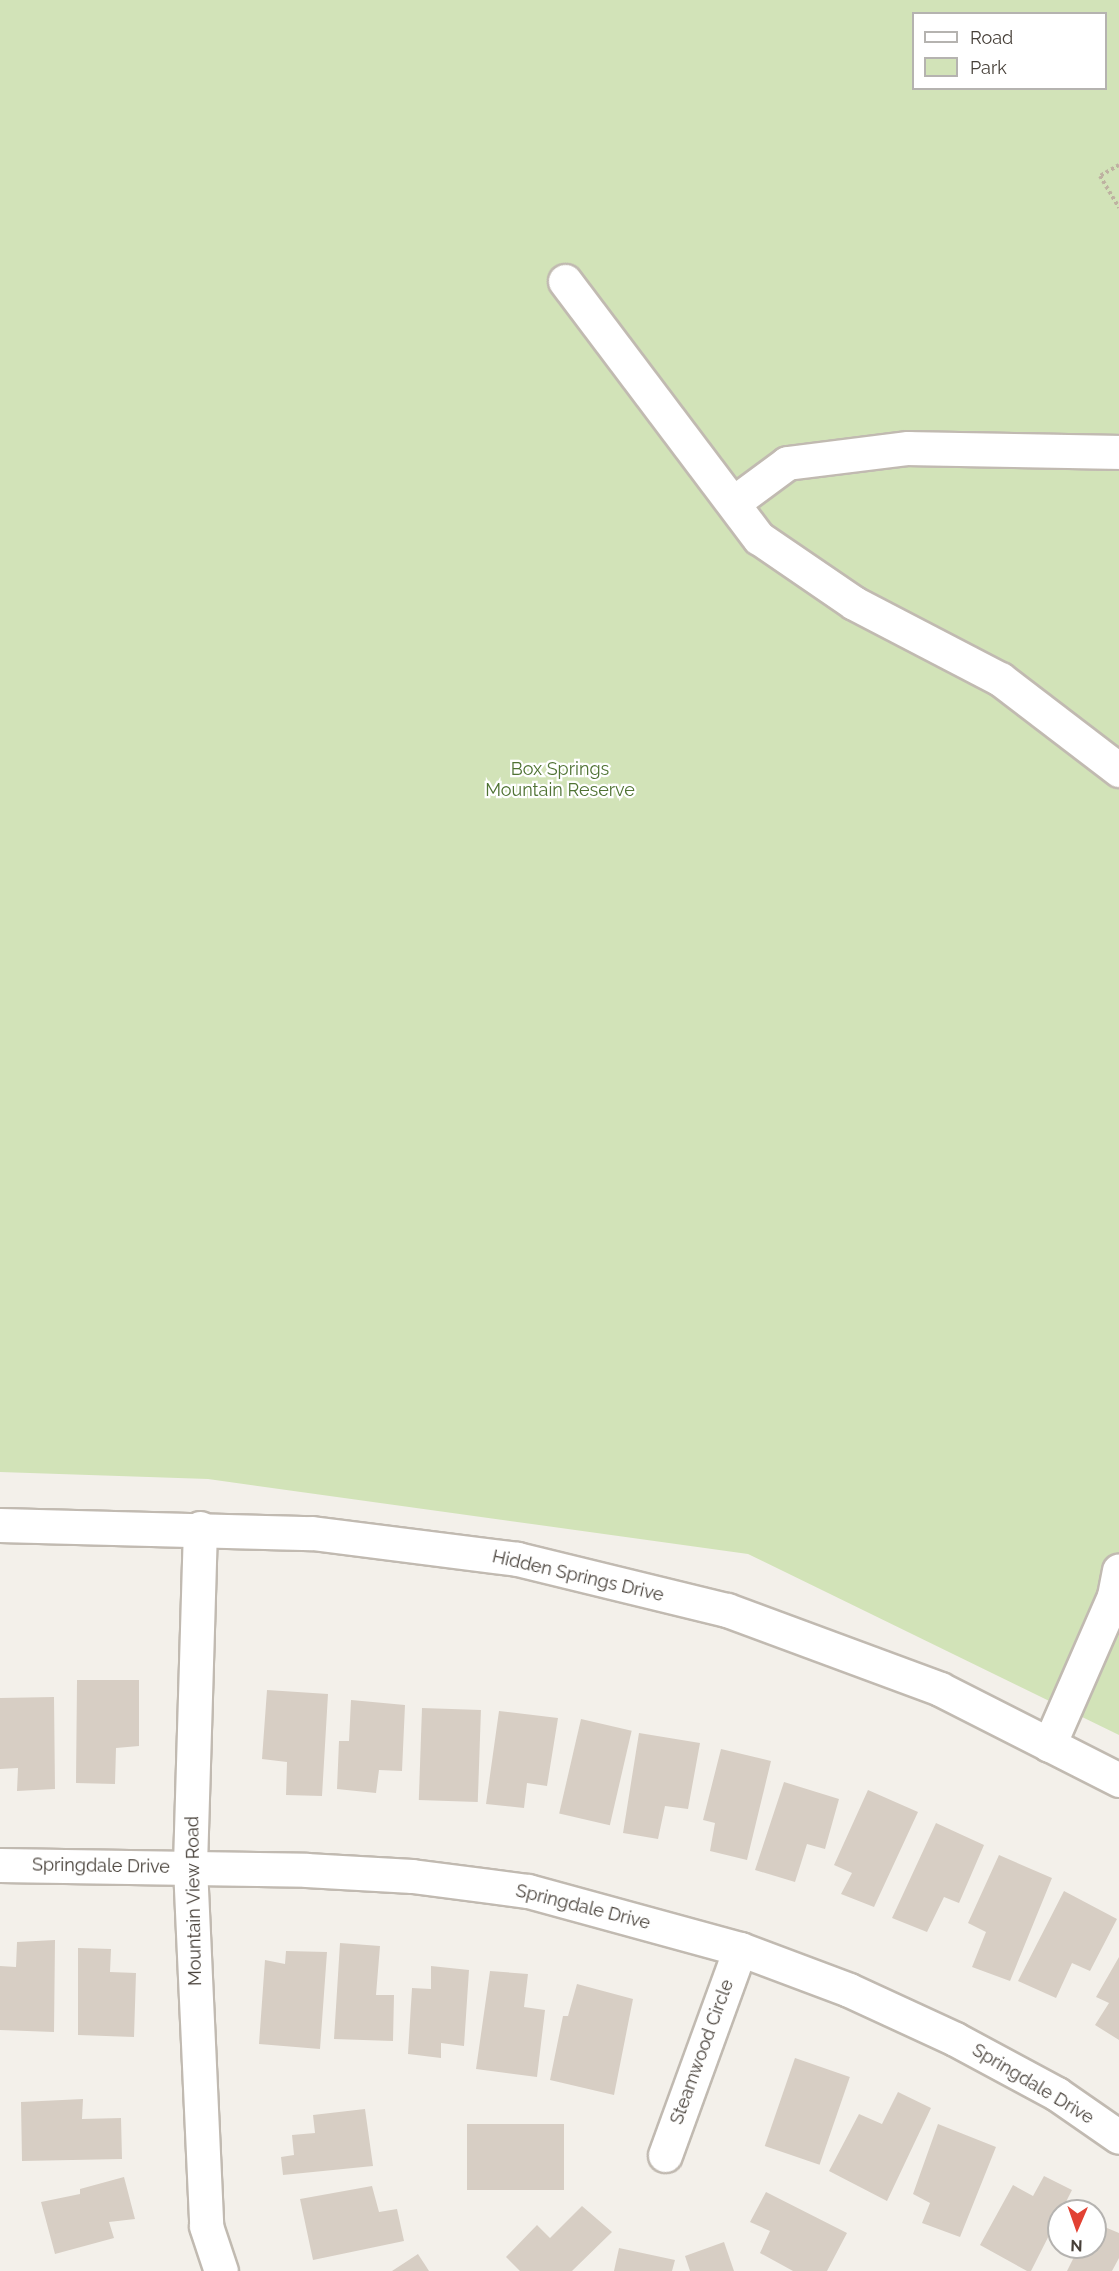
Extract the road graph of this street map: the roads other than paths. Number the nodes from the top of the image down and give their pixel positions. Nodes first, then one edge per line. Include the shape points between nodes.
1 (565, 281) dead end
2 (1119, 452) edge
3 (733, 503) junction
4 (1119, 770) edge
5 (0, 1525) edge
6 (200, 1528) junction
7 (1119, 1570) edge
8 (1049, 1745) junction
9 (1119, 1780) edge
10 (0, 1864) edge
11 (190, 1867) junction
12 (740, 1949) junction
13 (1119, 2137) edge
14 (665, 2155) dead end
15 (221, 2271) edge

1 - 3 street
2 - 3 street via 908,448 787,463
3 - 4 street via 759,538 854,603 1000,679
5 - 6 street, Hidden Springs Drive
6 - 8 street, Hidden Springs Drive via 312,1533 517,1559 727,1610 940,1689
6 - 11 street, Mountain View Road
7 - 8 street via 1114,1596
8 - 9 street, Hidden Springs Drive
10 - 11 street, Springdale Drive
11 - 12 street, Springdale Drive via 412,1876 528,1891
11 - 15 street, Mountain View Road via 206,2226
12 - 13 street, Springdale Drive via 849,1990 955,2039 1057,2094
12 - 14 street, Steamwood Circle

